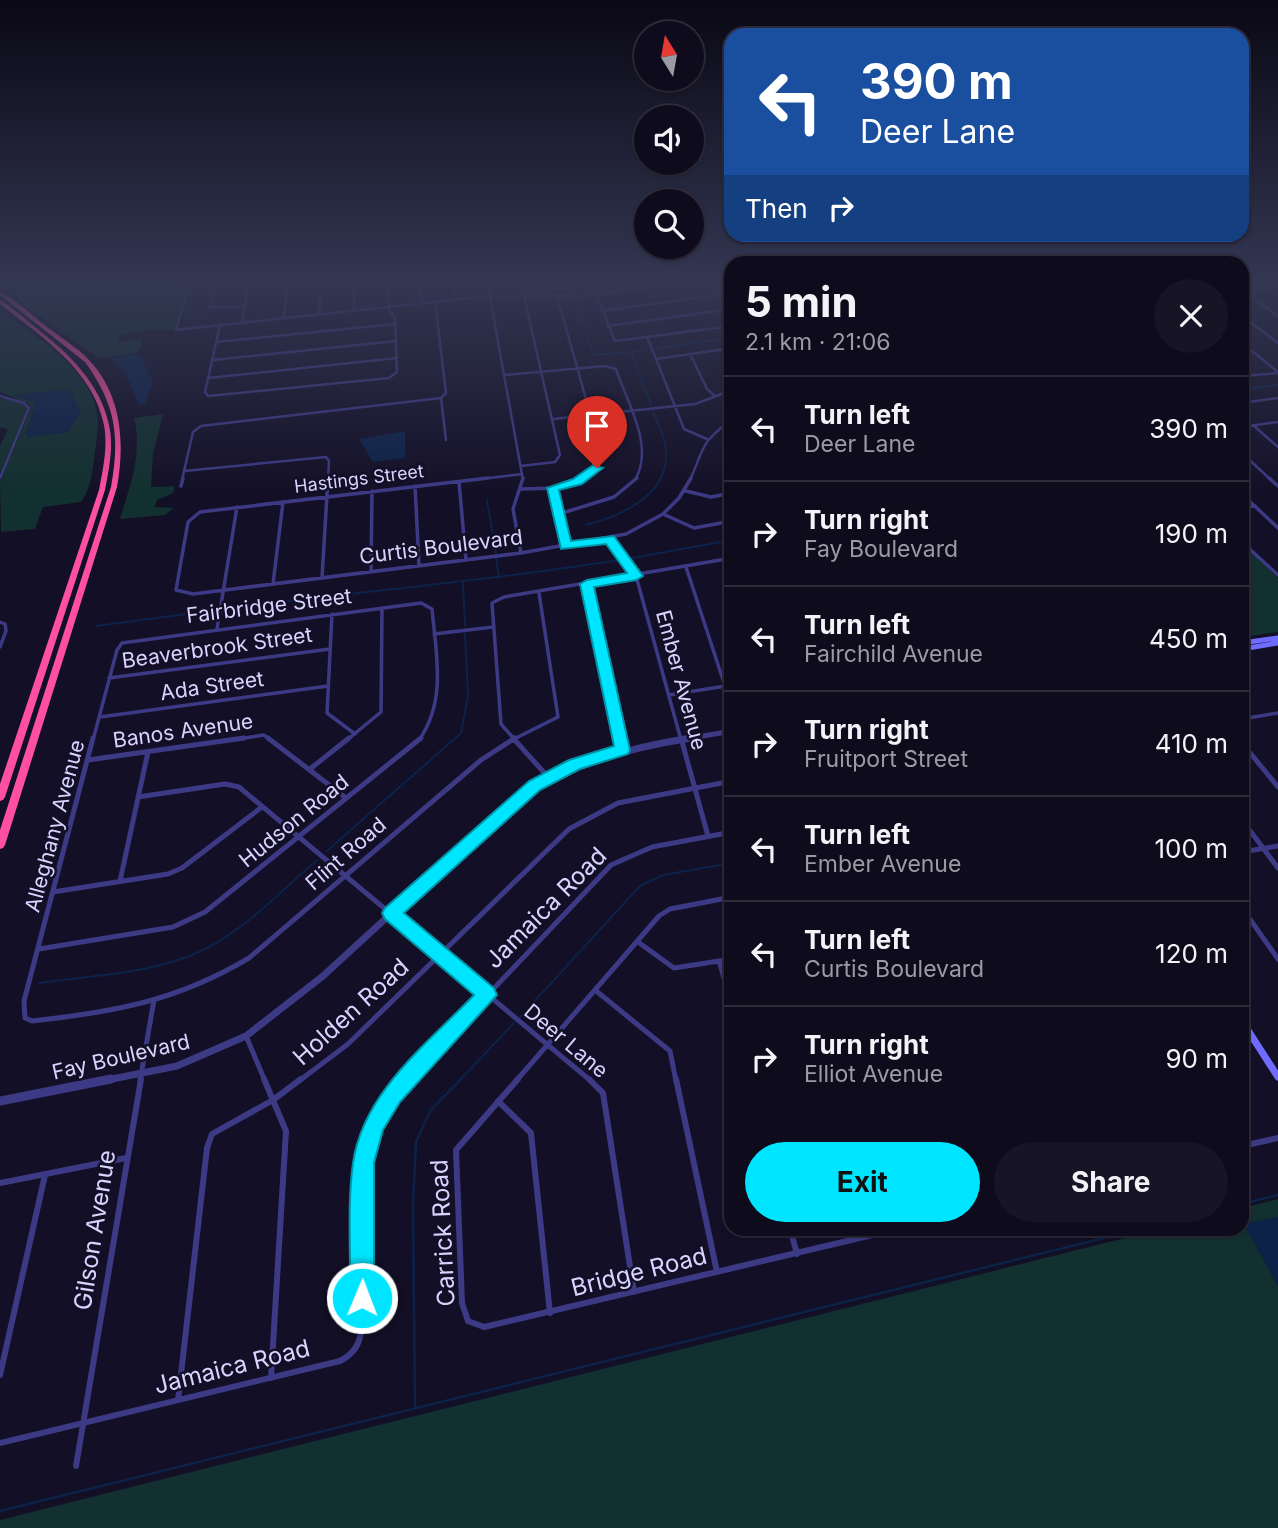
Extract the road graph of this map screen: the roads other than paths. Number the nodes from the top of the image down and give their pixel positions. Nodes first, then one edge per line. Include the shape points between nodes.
1 (61, 352) edge
2 (74, 352) edge
3 (214, 352) edge
4 (287, 352) edge
5 (397, 352) edge
6 (442, 352) edge
7 (500, 352) edge
8 (537, 352) edge
9 (573, 352) edge
10 (653, 352) edge
11 (702, 352) edge
12 (1254, 352) edge
13 (690, 354) junction
14 (397, 358) junction
15 (656, 359) junction
16 (213, 360) junction
17 (578, 368) junction
18 (541, 372) junction
19 (1278, 372) edge
20 (504, 375) junction
21 (1249, 375) edge
22 (208, 378) junction
23 (724, 393) edge
24 (0, 396) edge
25 (715, 396) junction
26 (441, 398) junction
27 (1278, 398) edge
28 (1249, 402) edge
29 (675, 406) junction
30 (630, 411) junction
31 (591, 415) junction
32 (553, 419) junction
33 (1278, 422) edge
34 (724, 425) edge
35 (1253, 425) junction
36 (1249, 426) edge
37 (707, 439) junction
38 (446, 440) dead end
39 (1278, 447) edge
40 (1249, 459) edge
41 (521, 467) junction
42 (184, 471) junction
43 (522, 474) junction
44 (0, 478) edge
45 (459, 481) junction
46 (181, 486) dead end
47 (415, 486) junction
48 (1278, 486) edge
49 (553, 488) junction
50 (521, 489) junction
51 (372, 491) junction
52 (686, 491) junction
53 (724, 494) edge
54 (327, 497) junction
55 (1249, 500) edge
56 (283, 502) junction
57 (1255, 506) junction
58 (237, 507) junction
59 (1249, 507) edge
60 (559, 514) junction
61 (663, 514) junction
62 (724, 523) edge
63 (1278, 528) edge
64 (609, 539) junction
65 (566, 546) junction
66 (1249, 548) edge
67 (521, 553) junction
68 (466, 560) junction
69 (724, 560) edge
70 (419, 566) junction
71 (686, 567) junction
72 (371, 572) junction
73 (1278, 575) edge
74 (636, 576) junction
75 (322, 578) junction
76 (273, 584) junction
77 (587, 584) junction
78 (223, 591) junction
79 (180, 593) joint
80 (539, 593) junction
81 (421, 603) joint
82 (382, 608) junction
83 (332, 614) junction
84 (2, 623) edge
85 (493, 627) junction
86 (217, 629) junction
87 (434, 634) junction
88 (1277, 640) edge
89 (1249, 642) edge
90 (122, 643) joint
91 (0, 647) edge
92 (1249, 647) edge
93 (330, 649) junction
94 (724, 672) edge
95 (109, 678) junction
96 (328, 686) junction
97 (724, 687) edge
98 (669, 695) junction
99 (1278, 713) edge
100 (100, 718) junction
101 (1249, 718) edge
102 (724, 732) edge
103 (355, 734) junction
104 (513, 739) junction
105 (681, 740) junction
106 (622, 750) junction
107 (148, 752) junction
108 (1249, 752) edge
109 (88, 760) junction
110 (310, 769) junction
111 (548, 776) junction
112 (724, 782) edge
113 (693, 787) junction
114 (1278, 787) edge
115 (0, 797) edge
116 (138, 797) junction
117 (346, 798) junction
118 (262, 807) junction
119 (1249, 829) edge
120 (724, 833) edge
121 (708, 836) junction
122 (299, 837) junction
123 (0, 845) edge
124 (1278, 846) edge
125 (1264, 849) junction
126 (1249, 851) edge
127 (1278, 868) edge
128 (345, 876) junction
129 (120, 881) junction
130 (53, 892) junction
131 (724, 899) edge
132 (391, 913) junction
133 (1249, 918) edge
134 (638, 942) junction
135 (39, 949) junction
136 (439, 955) junction
137 (1278, 959) edge
138 (724, 960) edge
139 (719, 961) junction
140 (724, 978) edge
141 (595, 990) junction
142 (487, 995) junction
143 (154, 1000) junction
144 (25, 1018) joint
145 (1249, 1032) edge
146 (246, 1035) junction
147 (547, 1045) junction
148 (141, 1075) junction
149 (1278, 1077) edge
150 (273, 1100) junction
151 (0, 1101) edge
152 (498, 1101) junction
153 (1278, 1138) edge
154 (1249, 1144) edge
155 (127, 1158) junction
156 (45, 1175) junction
157 (0, 1183) edge
158 (792, 1236) edge
159 (870, 1236) edge
160 (797, 1254) junction
161 (717, 1272) junction
162 (634, 1292) junction
163 (551, 1313) junction
164 (468, 1321) joint
165 (0, 1375) edge
166 (271, 1378) junction
167 (178, 1400) junction
168 (82, 1424) junction
169 (0, 1443) edge
170 (76, 1466) dead end

1 - 115 highway via 81,369 104,409 109,447 102,489
2 - 123 highway via 93,368 117,414 121,440 114,487
3 - 16 street
4 - 16 street
5 - 14 street
6 - 26 street via 446,393
7 - 20 street
8 - 18 street
9 - 17 street
10 - 15 street
11 - 13 street
12 - 19 street
13 - 15 street
13 - 25 street via 706,390
14 - 22 street
14 - 22 street via 395,375 214,397 206,395
15 - 29 street
16 - 22 street
17 - 18 street
17 - 30 street via 615,369
17 - 31 street
18 - 20 street
18 - 32 street
19 - 21 street
20 - 41 street
23 - 25 street
24 - 44 street via 29,408
25 - 29 street
26 - 38 street
26 - 42 street via 201,426 193,432
27 - 28 street
29 - 30 street
29 - 37 street via 687,432
30 - 31 street
30 - 60 street via 644,454 638,476 609,499
31 - 32 street
31 - 49 street via 600,463 586,478
32 - 41 street via 560,458
33 - 35 street
34 - 37 street, Curtis Boulevard
35 - 36 street
35 - 39 street
37 - 52 street, Curtis Boulevard
40 - 48 street
41 - 43 street
42 - 46 street
42 - 54 street via 323,456 328,461
43 - 45 street, Hastings Street
43 - 50 street
45 - 47 street, Hastings Street
45 - 68 street
47 - 51 street, Hastings Street
47 - 70 street
49 - 50 street
49 - 60 street
50 - 67 street via 513,509
51 - 54 street, Hastings Street
51 - 72 street
52 - 53 street
52 - 61 street, Curtis Boulevard
54 - 56 street, Hastings Street
54 - 75 street
55 - 57 street
56 - 58 street, Hastings Street
56 - 76 street
57 - 59 street
57 - 63 street
58 - 78 street
58 - 79 street, Hastings Street via 200,512 188,522 175,583
60 - 65 street
61 - 62 street via 694,528
61 - 64 street, Curtis Boulevard
64 - 65 street, Curtis Boulevard
64 - 74 street, Ember Avenue
65 - 67 street, Curtis Boulevard
66 - 73 street
67 - 68 street, Curtis Boulevard
68 - 70 street, Curtis Boulevard
69 - 71 street
70 - 72 street, Curtis Boulevard
71 - 74 street
71 - 94 street
72 - 75 street, Curtis Boulevard
74 - 77 street
74 - 98 street, Ember Avenue
75 - 76 street, Curtis Boulevard
76 - 78 street, Curtis Boulevard
77 - 80 street
77 - 106 street
78 - 79 street, Curtis Boulevard
78 - 86 street
80 - 85 street via 496,599 491,606
80 - 104 street, Flint Road via 558,717
81 - 82 street, Fairbridge Street
81 - 87 street, Hudson Road via 432,609
82 - 83 street, Fairbridge Street
82 - 103 street via 382,712
83 - 86 street, Fairbridge Street
83 - 93 street
84 - 91 street via 6,631
85 - 87 street
85 - 104 street via 499,718
86 - 90 street, Fairbridge Street
87 - 117 street, Hudson Road via 435,718 420,739
88 - 89 main road
88 - 92 main road
90 - 95 street, Alleghany Avenue
93 - 95 street, Beaverbrook Street
93 - 96 street
95 - 100 street, Alleghany Avenue
96 - 100 street, Ada Street
96 - 103 street via 327,713
97 - 98 street
98 - 105 street, Ember Avenue
99 - 101 street
100 - 109 street, Alleghany Avenue
102 - 105 street, Fay Boulevard
103 - 110 street
104 - 111 street
104 - 128 street, Flint Road via 481,760
105 - 106 street, Fay Boulevard
105 - 113 street, Ember Avenue
106 - 111 street, Fay Boulevard
107 - 109 street, Banos Avenue
107 - 110 street, Banos Avenue via 264,735
107 - 116 street
108 - 114 street
109 - 130 street, Alleghany Avenue
110 - 117 street, Banos Avenue
111 - 132 street, Fay Boulevard via 516,799
112 - 113 street, Holden Road
113 - 121 street, Ember Avenue
113 - 136 street, Holden Road via 618,803 569,829
116 - 118 street, Deer Lane via 233,784
116 - 129 street
117 - 122 street, Hudson Road
118 - 122 street, Deer Lane
118 - 129 street via 182,868
119 - 125 street
120 - 121 street, Jamaica Road
121 - 142 street, Jamaica Road via 652,847 611,865
122 - 128 street, Deer Lane
122 - 135 street, Hudson Road via 190,920 173,927
124 - 125 street
125 - 126 street
125 - 127 street
128 - 132 street, Deer Lane
128 - 143 street, Flint Road via 249,958 188,991
129 - 130 street
130 - 135 street, Alleghany Avenue
131 - 134 street, Carrick Road via 670,909
132 - 136 street, Deer Lane
132 - 146 street, Fay Boulevard via 291,1004
133 - 137 street
134 - 139 street via 674,968
134 - 141 street, Carrick Road
135 - 144 street, Alleghany Avenue via 24,1001
136 - 142 street, Deer Lane
136 - 150 street, Holden Road via 348,1044
138 - 139 street
139 - 140 street
141 - 147 street, Carrick Road
141 - 161 street via 670,1051
142 - 147 street, Deer Lane
142 - 166 street, Jamaica Road via 392,1095 374,1126 363,1163 362,1325 357,1349 340,1361
143 - 144 street, Flint Road via 41,1020
143 - 148 street, Gilson Avenue
145 - 149 main road
146 - 148 street, Fay Boulevard via 207,1055
146 - 150 street
147 - 152 street, Carrick Road
147 - 162 street, Deer Lane via 603,1093
148 - 151 street, Fay Boulevard
148 - 155 street, Gilson Avenue
150 - 166 street via 286,1131
150 - 167 street, Holden Road via 212,1134 207,1148
152 - 163 street via 531,1133
152 - 164 street, Carrick Road via 456,1150 462,1303
153 - 154 street
155 - 156 street
155 - 168 street, Gilson Avenue
156 - 157 street
156 - 165 street
158 - 160 street
159 - 160 street, Bridge Road
160 - 161 street, Bridge Road
161 - 162 street, Bridge Road
162 - 163 street, Bridge Road
163 - 164 street, Bridge Road via 484,1327
166 - 167 street, Jamaica Road
167 - 168 street, Jamaica Road
168 - 169 street, Jamaica Road
168 - 170 street, Gilson Avenue

